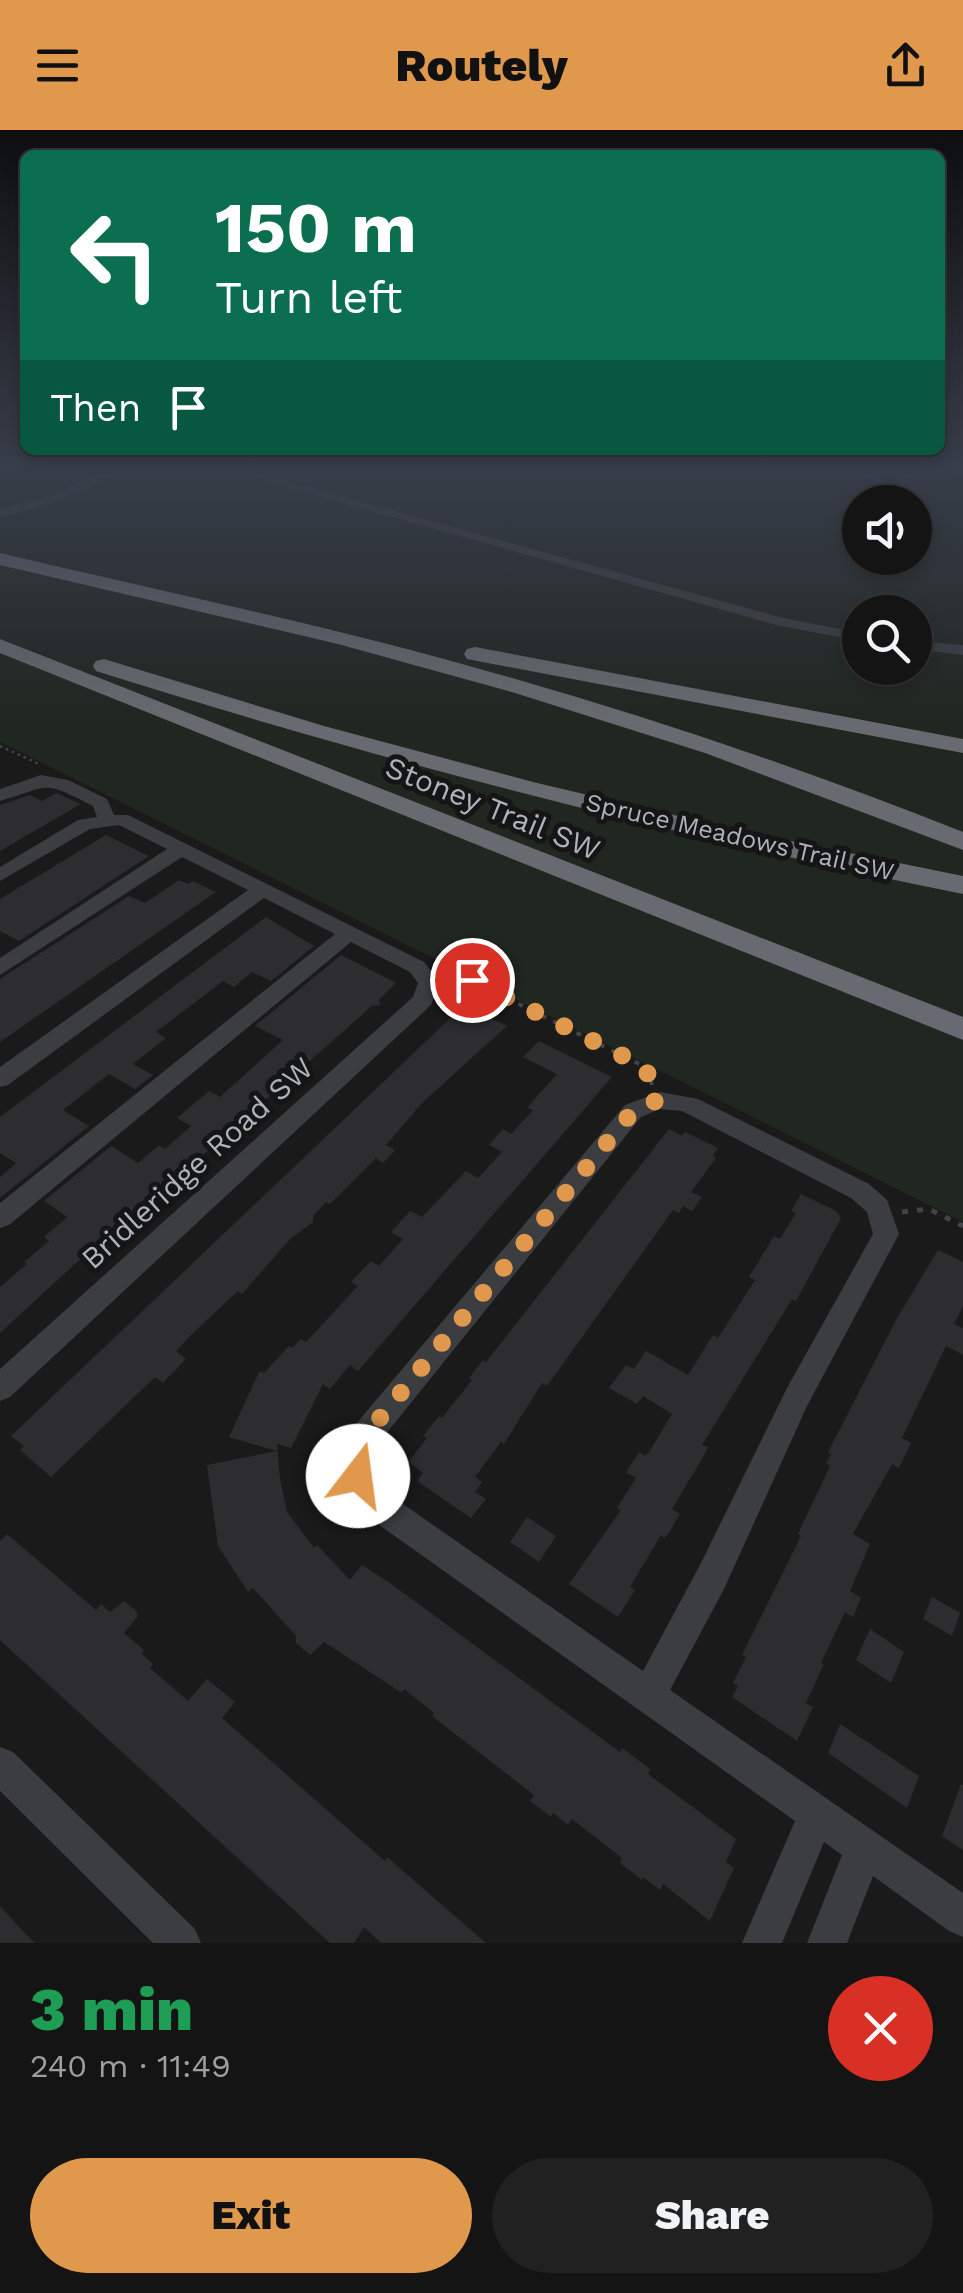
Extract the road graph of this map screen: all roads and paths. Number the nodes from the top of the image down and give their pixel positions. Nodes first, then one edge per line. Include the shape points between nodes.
1 (526, 552) edge
2 (0, 560) edge
3 (108, 584) junction
4 (0, 632) edge
5 (842, 634) edge
6 (0, 645) edge
7 (932, 646) edge
8 (963, 650) edge
9 (0, 746) edge
10 (963, 746) edge
11 (41, 778) junction
12 (0, 796) edge
13 (106, 818) junction
14 (963, 842) edge
15 (182, 848) junction
16 (0, 875) edge
17 (963, 884) edge
18 (262, 889) junction
19 (350, 933) junction
20 (0, 968) edge
21 (429, 982) junction
22 (963, 1028) edge
23 (0, 1080) edge
24 (658, 1100) junction
25 (882, 1214) junction
26 (0, 1218) edge
27 (963, 1226) edge
28 (0, 1388) edge
29 (648, 1696) junction
30 (0, 1765) edge
31 (839, 1831) junction
32 (963, 1917) edge
33 (182, 1943) edge
34 (762, 1943) edge
35 (827, 1943) edge

1 - 5 street
2 - 3 highway
3 - 10 highway
3 - 14 highway via 548,696 780,772
4 - 17 highway, Spruce Meadows Trail SW via 461,771
6 - 22 highway, Stoney Trail SW
7 - 8 street
9 - 11 path via 42,766
11 - 12 street
11 - 13 street via 101,803
13 - 15 street via 130,821
13 - 16 street
15 - 18 street
15 - 20 street
18 - 19 street
18 - 23 street
19 - 21 street via 418,967
19 - 26 street
21 - 24 path via 472,980 645,1067
21 - 28 street, Bridleridge Road SW via 423,1000
24 - 25 street via 690,1105 860,1191
24 - 29 street via 633,1111 379,1420 362,1444 357,1467 362,1487 378,1506
25 - 27 path via 929,1210
25 - 29 street via 884,1240 797,1397
29 - 31 street
30 - 33 street
31 - 32 street
31 - 34 street
31 - 35 street

